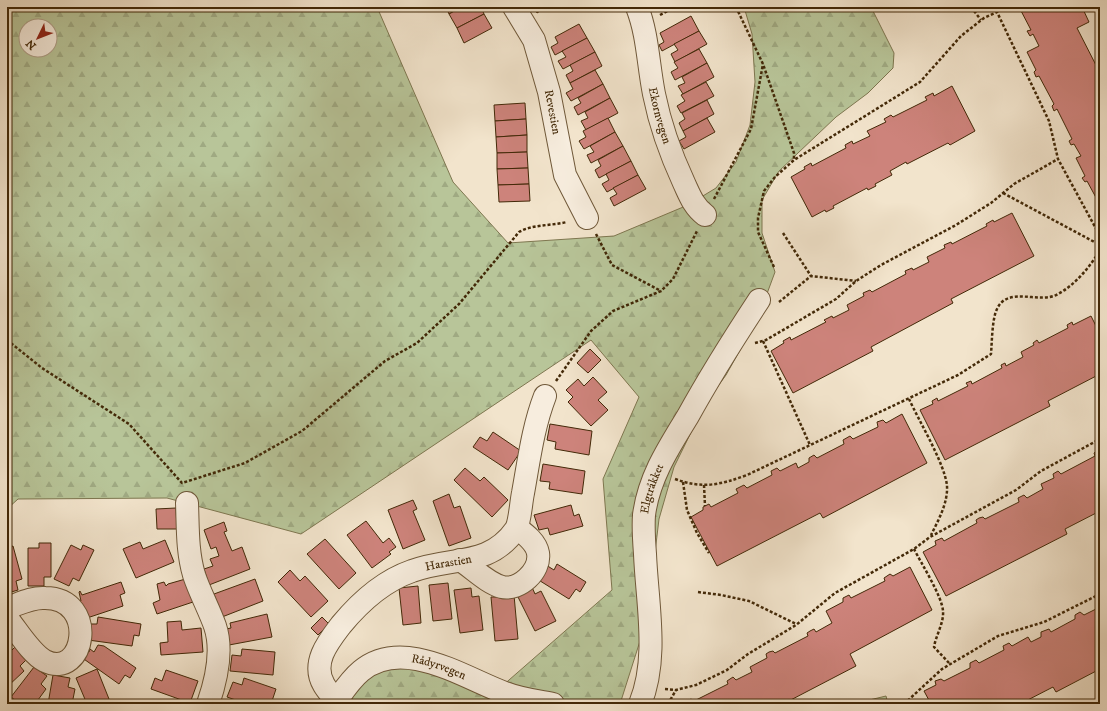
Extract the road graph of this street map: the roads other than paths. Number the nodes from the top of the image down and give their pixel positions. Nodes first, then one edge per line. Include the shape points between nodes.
1 (514, 7) edge
2 (637, 7) edge
3 (705, 215) road end
4 (587, 218) road end
5 (768, 302) road end
6 (545, 396) road end
7 (187, 502) dead end
8 (517, 528) junction
9 (460, 560) junction
10 (7, 608) edge
11 (7, 618) edge
12 (643, 696) edge
13 (336, 703) edge
14 (208, 704) edge
15 (553, 704) edge

1 - 4 street, Revestien via 534,40 549,92 565,175
2 - 3 street, Ekornvegen via 644,24 654,94 666,137 696,209
5 - 12 street, Elgtråkket via 724,352 655,471 644,515 650,632
6 - 8 street via 536,419
7 - 14 street via 188,547 194,575 215,628 219,652
8 - 9 street, Harastien via 493,551 483,556
8 - 9 street via 530,538 538,553 535,569 519,585 501,587
9 - 13 street, Harastien via 413,570 395,578 380,587 348,616 330,639 319,662 323,685
10 - 11 street via 36,598 59,600 77,616 81,641 72,657 64,662 47,662 39,658
13 - 15 street, Rådyrvegen via 362,670 374,663 399,658 421,659 506,694

